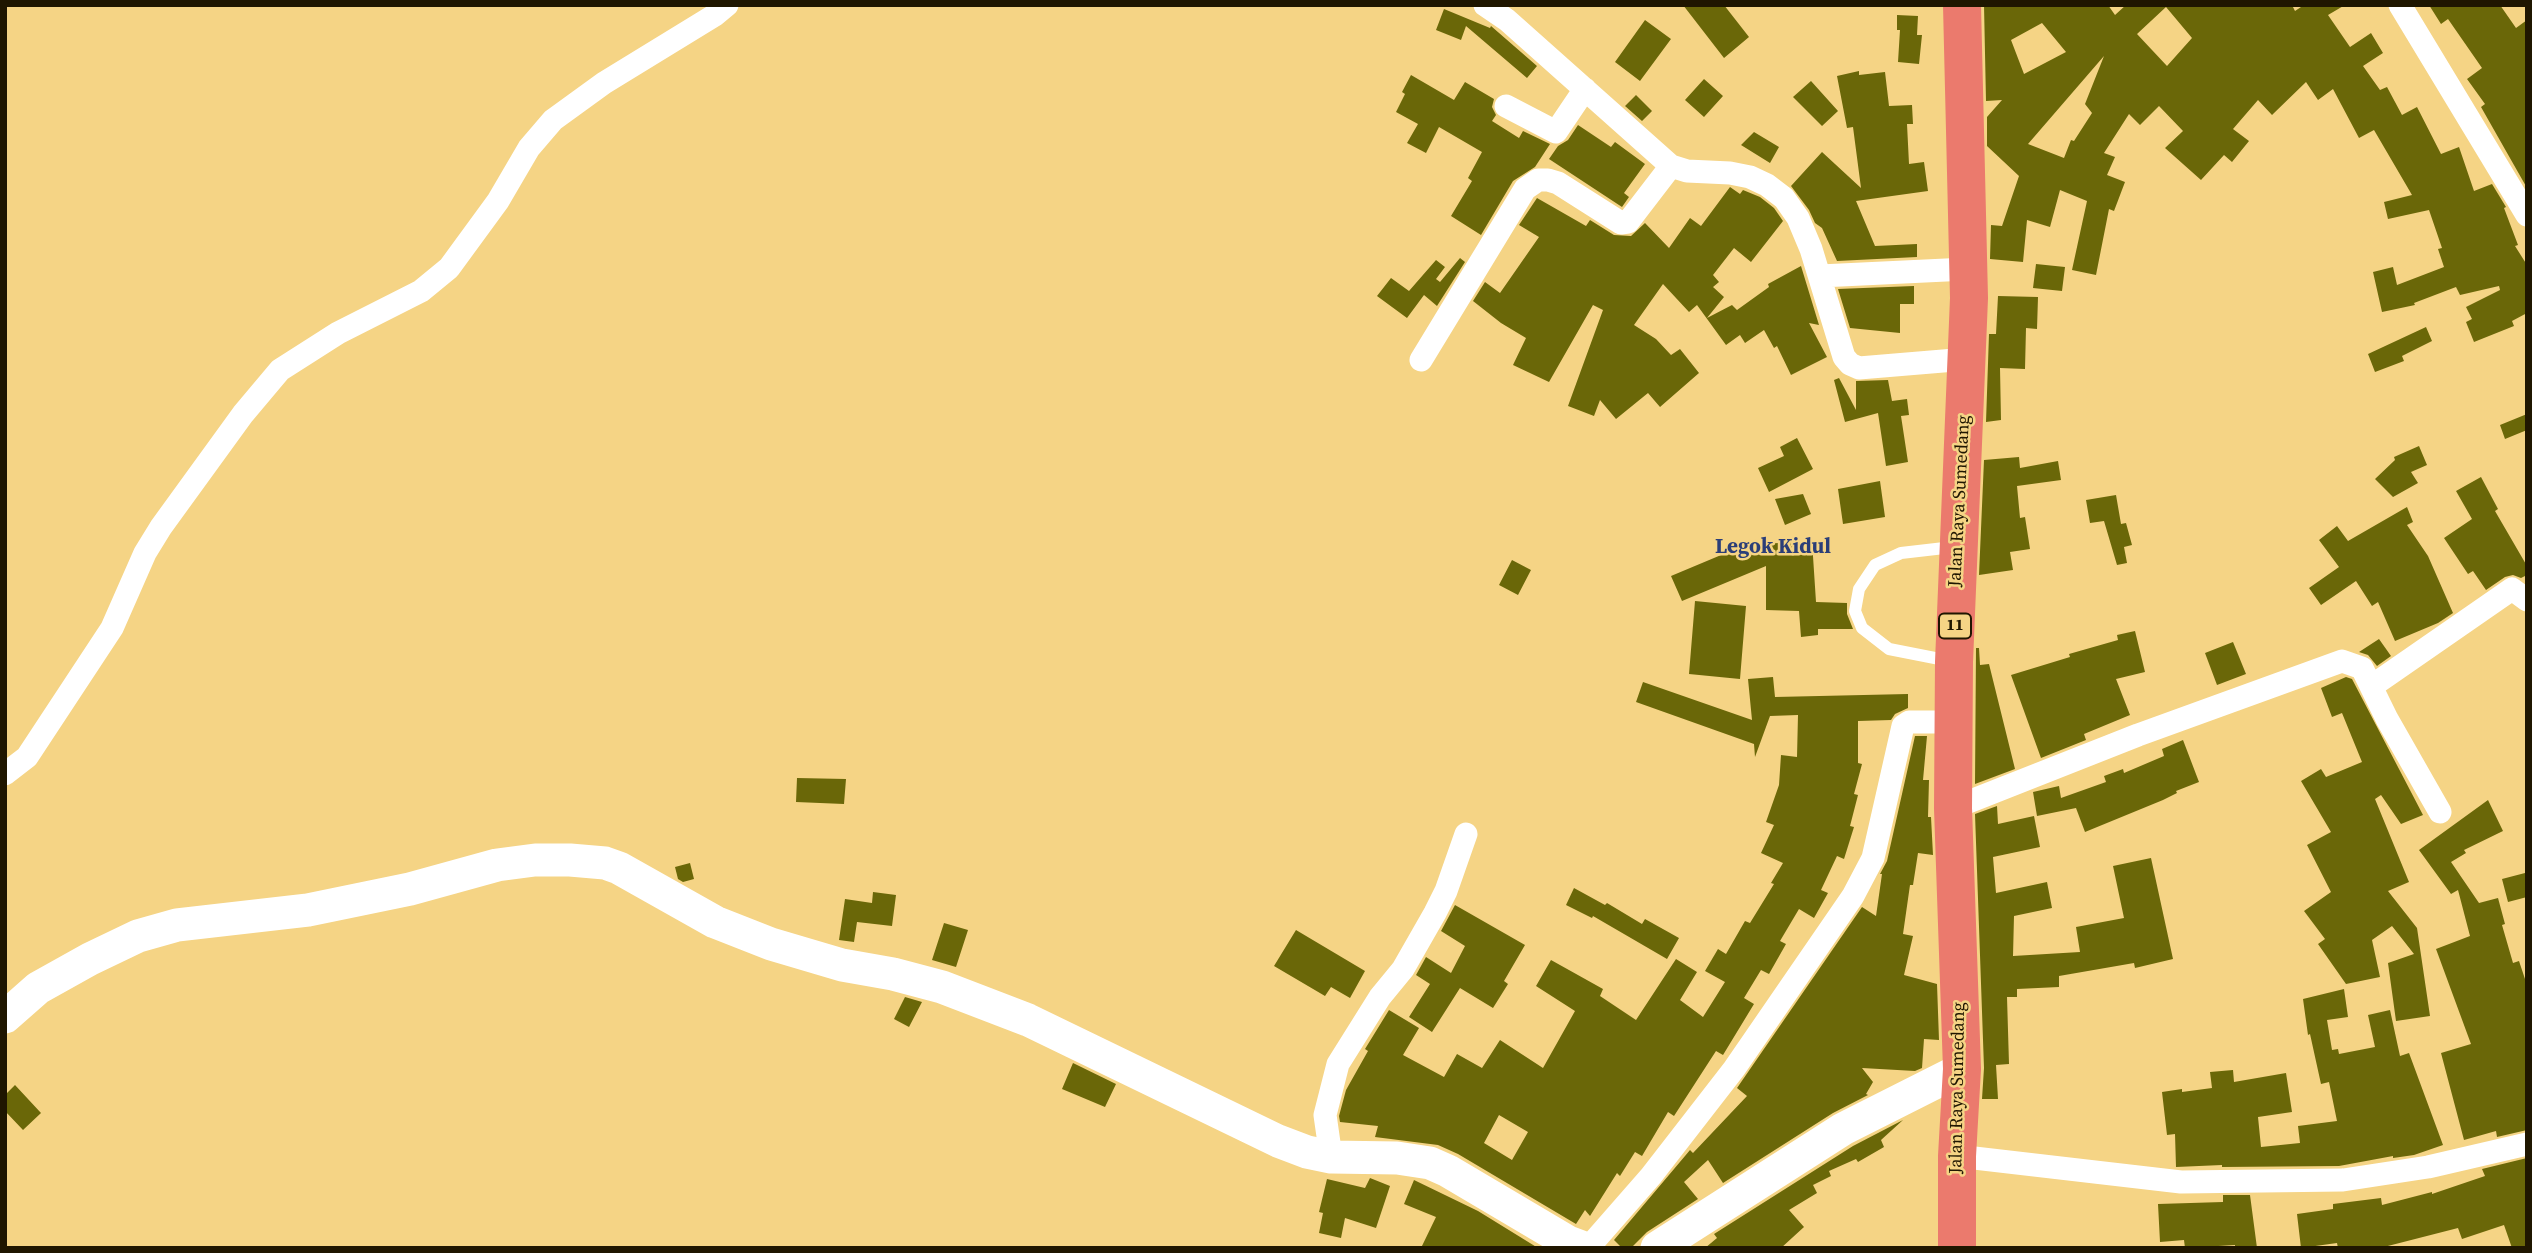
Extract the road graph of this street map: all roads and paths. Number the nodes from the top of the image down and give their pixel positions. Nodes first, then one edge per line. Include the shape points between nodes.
1 (727, 5) edge
2 (1485, 5) edge
3 (1962, 5) edge
4 (2400, 5) edge
5 (1586, 89) junction
6 (1506, 106) dead end
7 (1671, 166) junction
8 (2527, 215) edge
9 (1967, 269) junction
10 (1820, 276) junction
11 (1967, 359) junction
12 (1421, 360) dead end
13 (1957, 546) junction
14 (2527, 600) edge
15 (1954, 662) junction
16 (2372, 686) junction
17 (1953, 722) junction
18 (5, 774) edge
19 (1953, 808) junction
20 (2440, 813) dead end
21 (1466, 834) dead end
22 (5, 1017) edge
23 (1962, 1069) junction
24 (2527, 1144) edge
25 (1957, 1156) junction
26 (1331, 1157) junction
27 (1586, 1248) edge
28 (1657, 1248) edge
29 (1957, 1248) edge

1 - 18 street via 553,120 529,148 450,268 431,284 338,332 280,370 160,527 112,628 27,757
2 - 5 street
3 - 9 highway, Jalan Raya Sumedang / 11
4 - 8 street
5 - 6 street via 1556,132
5 - 7 street
7 - 10 street via 1730,173 1767,185 1798,218
7 - 12 street via 1629,222 1621,223 1558,183 1538,180 1525,189
9 - 10 street
9 - 11 highway, Jalan Raya Sumedang / 11
10 - 11 street via 1850,364 1859,368
11 - 13 highway, Jalan Raya Sumedang / 11
13 - 15 highway, Jalan Raya Sumedang / 11
13 - 15 lane via 1901,553 1875,565 1858,589 1855,611 1862,628 1889,649
14 - 16 street via 2512,589
15 - 17 highway, Jalan Raya Sumedang / 11
16 - 19 street via 2362,668 2342,661
16 - 20 street
17 - 19 highway, Jalan Raya Sumedang / 11
17 - 27 street via 1909,722 1903,726 1873,858 1853,896 1734,1069 1651,1176
19 - 23 highway, Jalan Raya Sumedang / 11
21 - 26 street via 1446,891 1403,969 1338,1064 1325,1115
22 - 26 street via 38,988 138,936 164,929 333,905 497,865 535,860 593,862 619,868 715,922 771,944 942,987 1028,1020 1278,1141
23 - 25 highway, Jalan Raya Sumedang / 11
23 - 28 street via 1843,1129
24 - 25 street via 2428,1167 2343,1180 2181,1182
25 - 29 highway, Jalan Raya Sumedang / 11
26 - 27 street via 1430,1163

